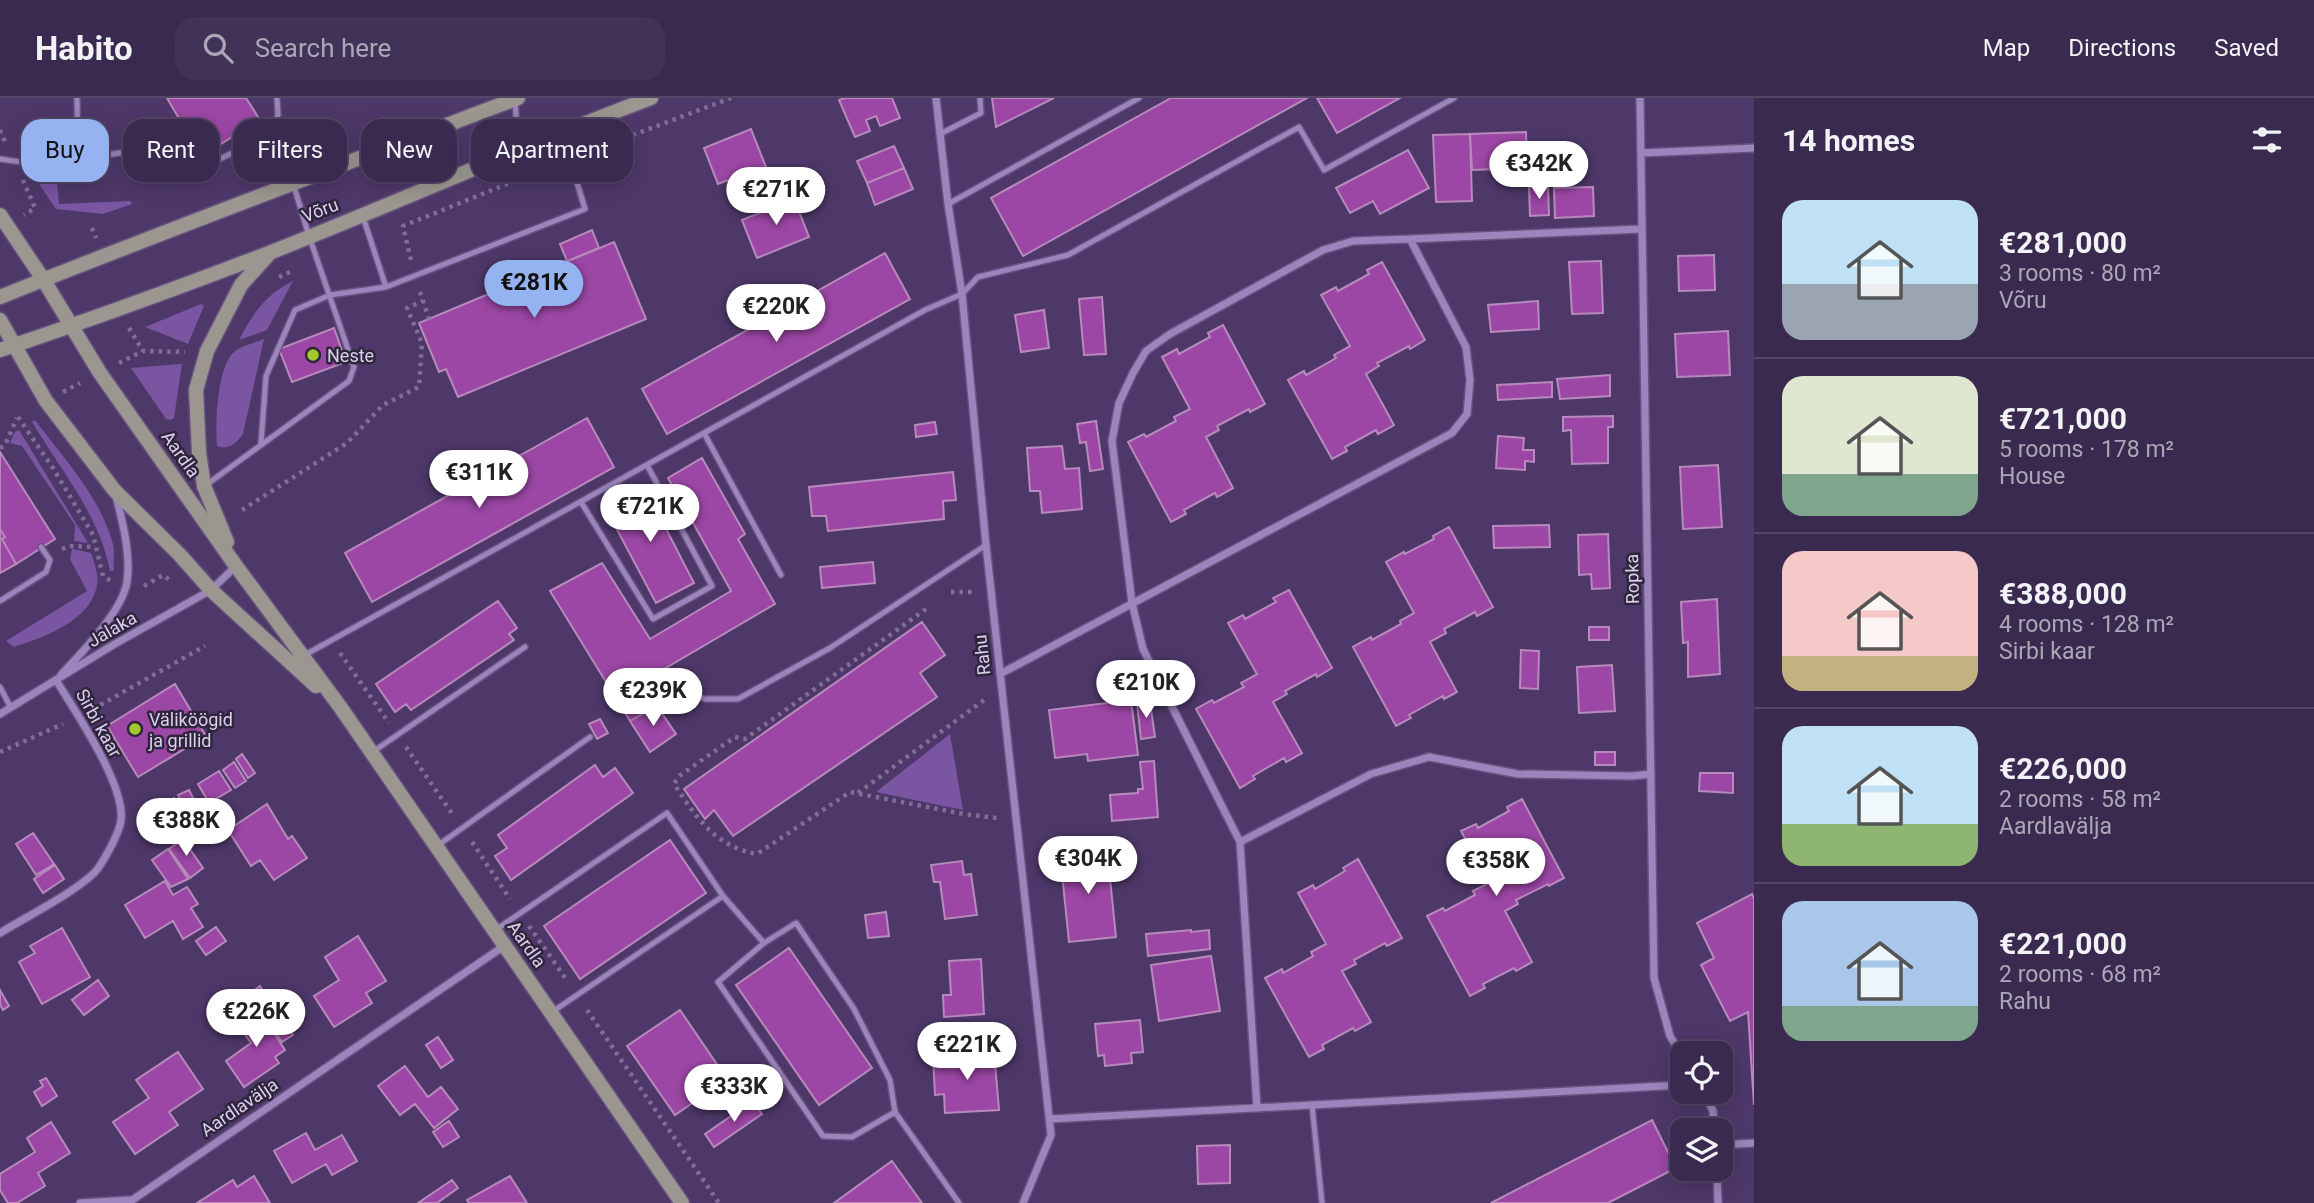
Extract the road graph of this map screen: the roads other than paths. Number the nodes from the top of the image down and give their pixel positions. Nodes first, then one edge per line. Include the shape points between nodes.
1 (77, 98) edge
2 (277, 98) edge
3 (516, 98) edge
4 (651, 98) edge
5 (936, 98) edge
6 (980, 98) edge
7 (1139, 98) edge
8 (1454, 98) edge
9 (1640, 98) edge
10 (77, 119) edge
11 (517, 119) edge
12 (594, 119) edge
13 (940, 134) junction
14 (1754, 148) edge
15 (1640, 153) junction
16 (0, 159) edge
17 (219, 160) edge
18 (21, 162) edge
19 (471, 168) edge
20 (576, 182) edge
21 (293, 183) junction
22 (948, 204) junction
23 (0, 215) edge
24 (362, 215) junction
25 (1641, 229) junction
26 (309, 236) junction
27 (1410, 239) junction
28 (271, 252) junction
29 (43, 279) junction
30 (386, 287) junction
31 (962, 294) junction
32 (330, 295) junction
33 (0, 296) edge
34 (0, 320) edge
35 (72, 326) junction
36 (7, 347) edge
37 (704, 433) junction
38 (261, 443) junction
39 (647, 465) junction
40 (204, 486) junction
41 (115, 491) junction
42 (581, 502) junction
43 (986, 545) junction
44 (41, 547) dead end
45 (236, 566) junction
46 (782, 575) dead end
47 (211, 590) junction
48 (0, 601) edge
49 (1132, 603) junction
50 (525, 647) dead end
51 (303, 656) junction
52 (1000, 674) junction
53 (56, 680) junction
54 (0, 687) edge
55 (666, 695) dead end
56 (11, 708) junction
57 (341, 708) junction
58 (0, 714) edge
59 (590, 737) dead end
60 (372, 753) junction
61 (1651, 774) junction
62 (1240, 842) junction
63 (436, 846) junction
64 (723, 896) junction
65 (494, 930) junction
66 (0, 933) edge
67 (764, 943) junction
68 (505, 946) junction
69 (551, 1012) junction
70 (1673, 1041) edge
71 (1670, 1086) edge
72 (1312, 1105) junction
73 (1257, 1108) junction
74 (895, 1112) junction
75 (1050, 1119) junction
76 (1754, 1143) edge
77 (1733, 1144) edge
78 (1717, 1181) edge
79 (129, 1202) edge
80 (80, 1203) edge
81 (682, 1203) edge
82 (960, 1203) edge
83 (1023, 1203) edge
84 (1322, 1203) edge
85 (1718, 1203) edge

1 - 10 lane
2 - 17 lane via 278,115 270,134
3 - 11 lane
3 - 21 street, Võru
4 - 12 street, Võru
5 - 13 street, Rahu
6 - 13 lane via 981,113
7 - 22 lane
8 - 31 lane via 1324,170 1299,127 1068,255 978,276
9 - 15 street, Ropka
13 - 22 street, Rahu
14 - 15 street
15 - 25 street, Ropka
16 - 18 lane
19 - 24 street, Võru
20 - 30 lane via 584,209
21 - 26 lane
21 - 29 street, Võru
22 - 31 street, Rahu
23 - 29 street, Aardla
24 - 26 street, Võru
24 - 30 lane
25 - 27 street
25 - 61 street, Ropka
26 - 28 street, Võru
26 - 32 lane
27 - 49 street via 1353,241 1323,250 1170,334 1146,352 1119,403 1112,441
27 - 49 street via 1466,347 1470,380 1467,414 1452,433
28 - 35 street, Võru
28 - 40 street via 241,285 207,351 196,390
29 - 33 street, Võru
29 - 35 street, Aardla
30 - 32 lane
31 - 37 lane
31 - 43 street, Rahu
32 - 38 lane via 295,310 266,376
32 - 38 lane via 354,367 349,381
34 - 36 street, Aardla
35 - 36 street, Võru
35 - 45 street, Aardla
36 - 41 street, Aardla
37 - 39 lane
37 - 46 lane
38 - 40 lane
39 - 42 lane
39 - 42 lane via 712,586 653,619
40 - 45 street
41 - 47 street, Aardla
41 - 53 street via 127,550 127,584 107,624
42 - 51 lane
43 - 52 street, Rahu
43 - 55 lane via 830,648 738,699 705,699 676,689
44 - 48 lane via 50,560 47,572
45 - 47 street, Jalaka
45 - 51 street, Aardla
47 - 53 street, Jalaka
47 - 57 street, Aardla
49 - 52 street
49 - 62 street via 1143,649
50 - 60 lane
51 - 57 street, Aardla
52 - 75 street, Rahu
53 - 56 street, Jalaka
53 - 66 street, Sirbi kaar via 115,786 121,820 96,871
54 - 56 lane
56 - 58 street, Jalaka
57 - 60 street, Aardla
59 - 63 lane
60 - 63 street, Aardla
61 - 62 street via 1518,774 1429,757 1371,774
61 - 70 street, Ropka via 1654,978
62 - 73 street
63 - 65 street, Aardla
64 - 65 lane via 667,813
64 - 67 lane
64 - 69 lane
65 - 68 street, Aardla
67 - 74 lane via 796,923 854,1009 890,1080
67 - 74 lane via 718,982 823,1136 852,1137
68 - 69 street, Aardla
68 - 79 street, Aardlavälja
69 - 81 street, Aardla
71 - 72 street
72 - 73 street
72 - 84 lane
73 - 75 street
74 - 82 lane
75 - 83 street, Rahu via 1051,1135
76 - 77 street
78 - 85 street
79 - 80 street, Aardlavälja

